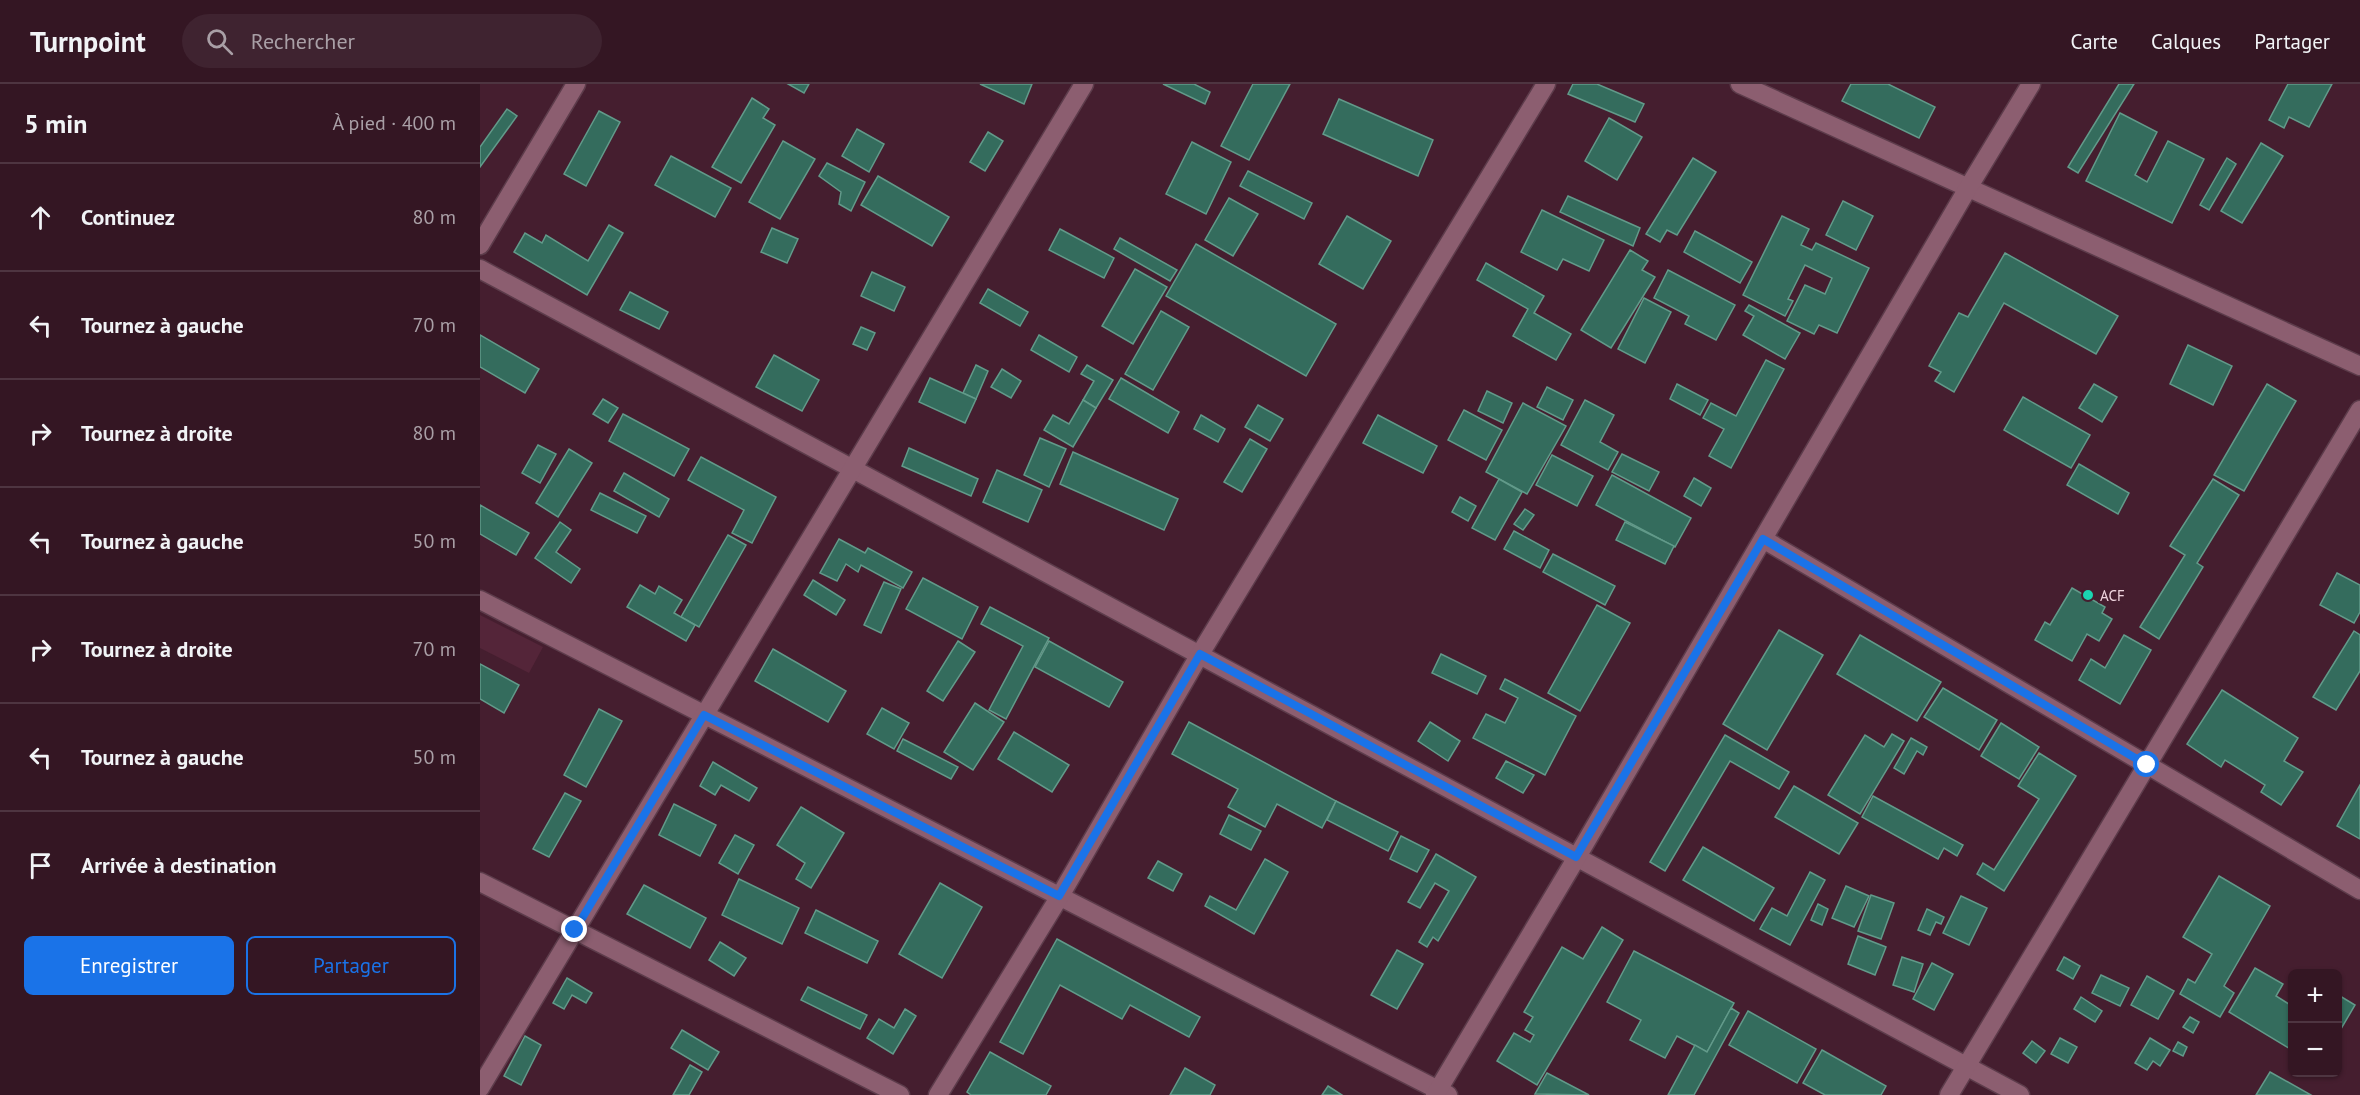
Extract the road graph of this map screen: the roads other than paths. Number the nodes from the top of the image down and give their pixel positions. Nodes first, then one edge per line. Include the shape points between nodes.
1 (576, 84) edge
2 (1084, 84) edge
3 (1546, 84) edge
4 (1740, 84) edge
5 (2031, 84) edge
6 (1968, 188) junction
7 (480, 245) edge
8 (480, 269) edge
9 (2360, 366) edge
10 (2360, 410) edge
11 (853, 468) junction
12 (1763, 539) junction
13 (480, 600) edge
14 (1200, 654) junction
15 (704, 715) junction
16 (2147, 765) junction
17 (1576, 857) junction
18 (480, 882) edge
19 (2360, 890) edge
20 (1059, 896) junction
21 (575, 930) junction
22 (1967, 1067) junction
23 (480, 1088) edge
24 (1440, 1093) edge
25 (900, 1095) edge
26 (938, 1095) edge
27 (1949, 1095) edge
28 (2020, 1095) edge

1 - 7 street
2 - 11 street
3 - 14 street
4 - 6 street
5 - 6 street
6 - 9 street
6 - 12 street
8 - 11 street
10 - 16 street
11 - 14 street
11 - 15 street
12 - 16 street
12 - 17 street
13 - 15 street
14 - 17 street
14 - 20 street
15 - 20 street
15 - 21 street
16 - 19 street
16 - 22 street
17 - 22 street
17 - 24 street
18 - 21 street
20 - 24 street
20 - 26 street
21 - 23 street
21 - 25 street
22 - 27 street
22 - 28 street

